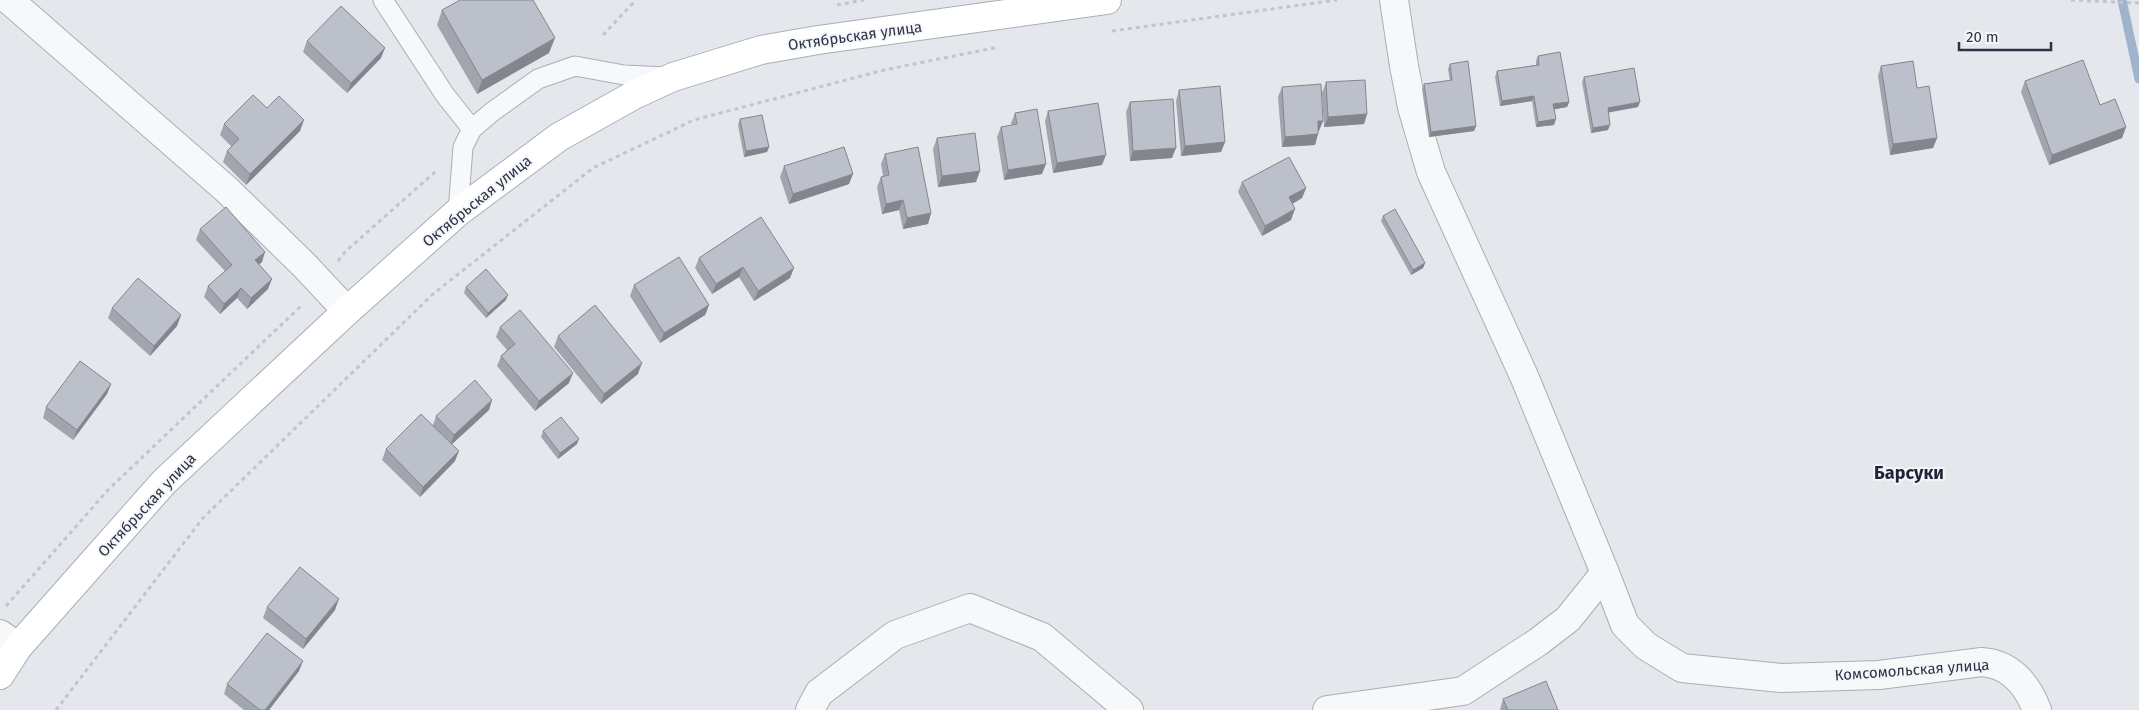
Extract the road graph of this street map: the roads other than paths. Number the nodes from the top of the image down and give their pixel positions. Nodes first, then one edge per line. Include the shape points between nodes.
1 (9, 0) edge
2 (383, 0) edge
3 (1107, 0) edge
4 (1394, 0) edge
5 (673, 77) junction
6 (472, 129) junction
7 (458, 212) junction
8 (347, 311) junction
9 (1605, 573) junction
10 (9, 641) edge
11 (0, 675) edge
12 (1466, 700) edge
13 (810, 710) edge
14 (1129, 710) edge
15 (1327, 710) edge
16 (2037, 710) edge

1 - 8 street via 227,190
2 - 6 lane via 445,95
3 - 5 main road, Октябрьская улица via 799,43 761,50
4 - 9 street, Комсомольская улица via 1412,107 1431,172 1524,376
5 - 6 lane via 624,75 575,66 538,79
5 - 7 main road, Октябрьская улица via 559,137
6 - 7 lane via 464,147
7 - 8 main road, Октябрьская улица
8 - 10 main road, Октябрьская улица via 164,482
9 - 12 street via 1568,619
9 - 16 street, Комсомольская улица via 1626,625 1646,646 1682,668 1780,678 1879,674 1994,663 2012,672
10 - 11 main road, Октябрьская улица
12 - 15 street
13 - 14 street via 819,693 895,635 970,608 1042,638

